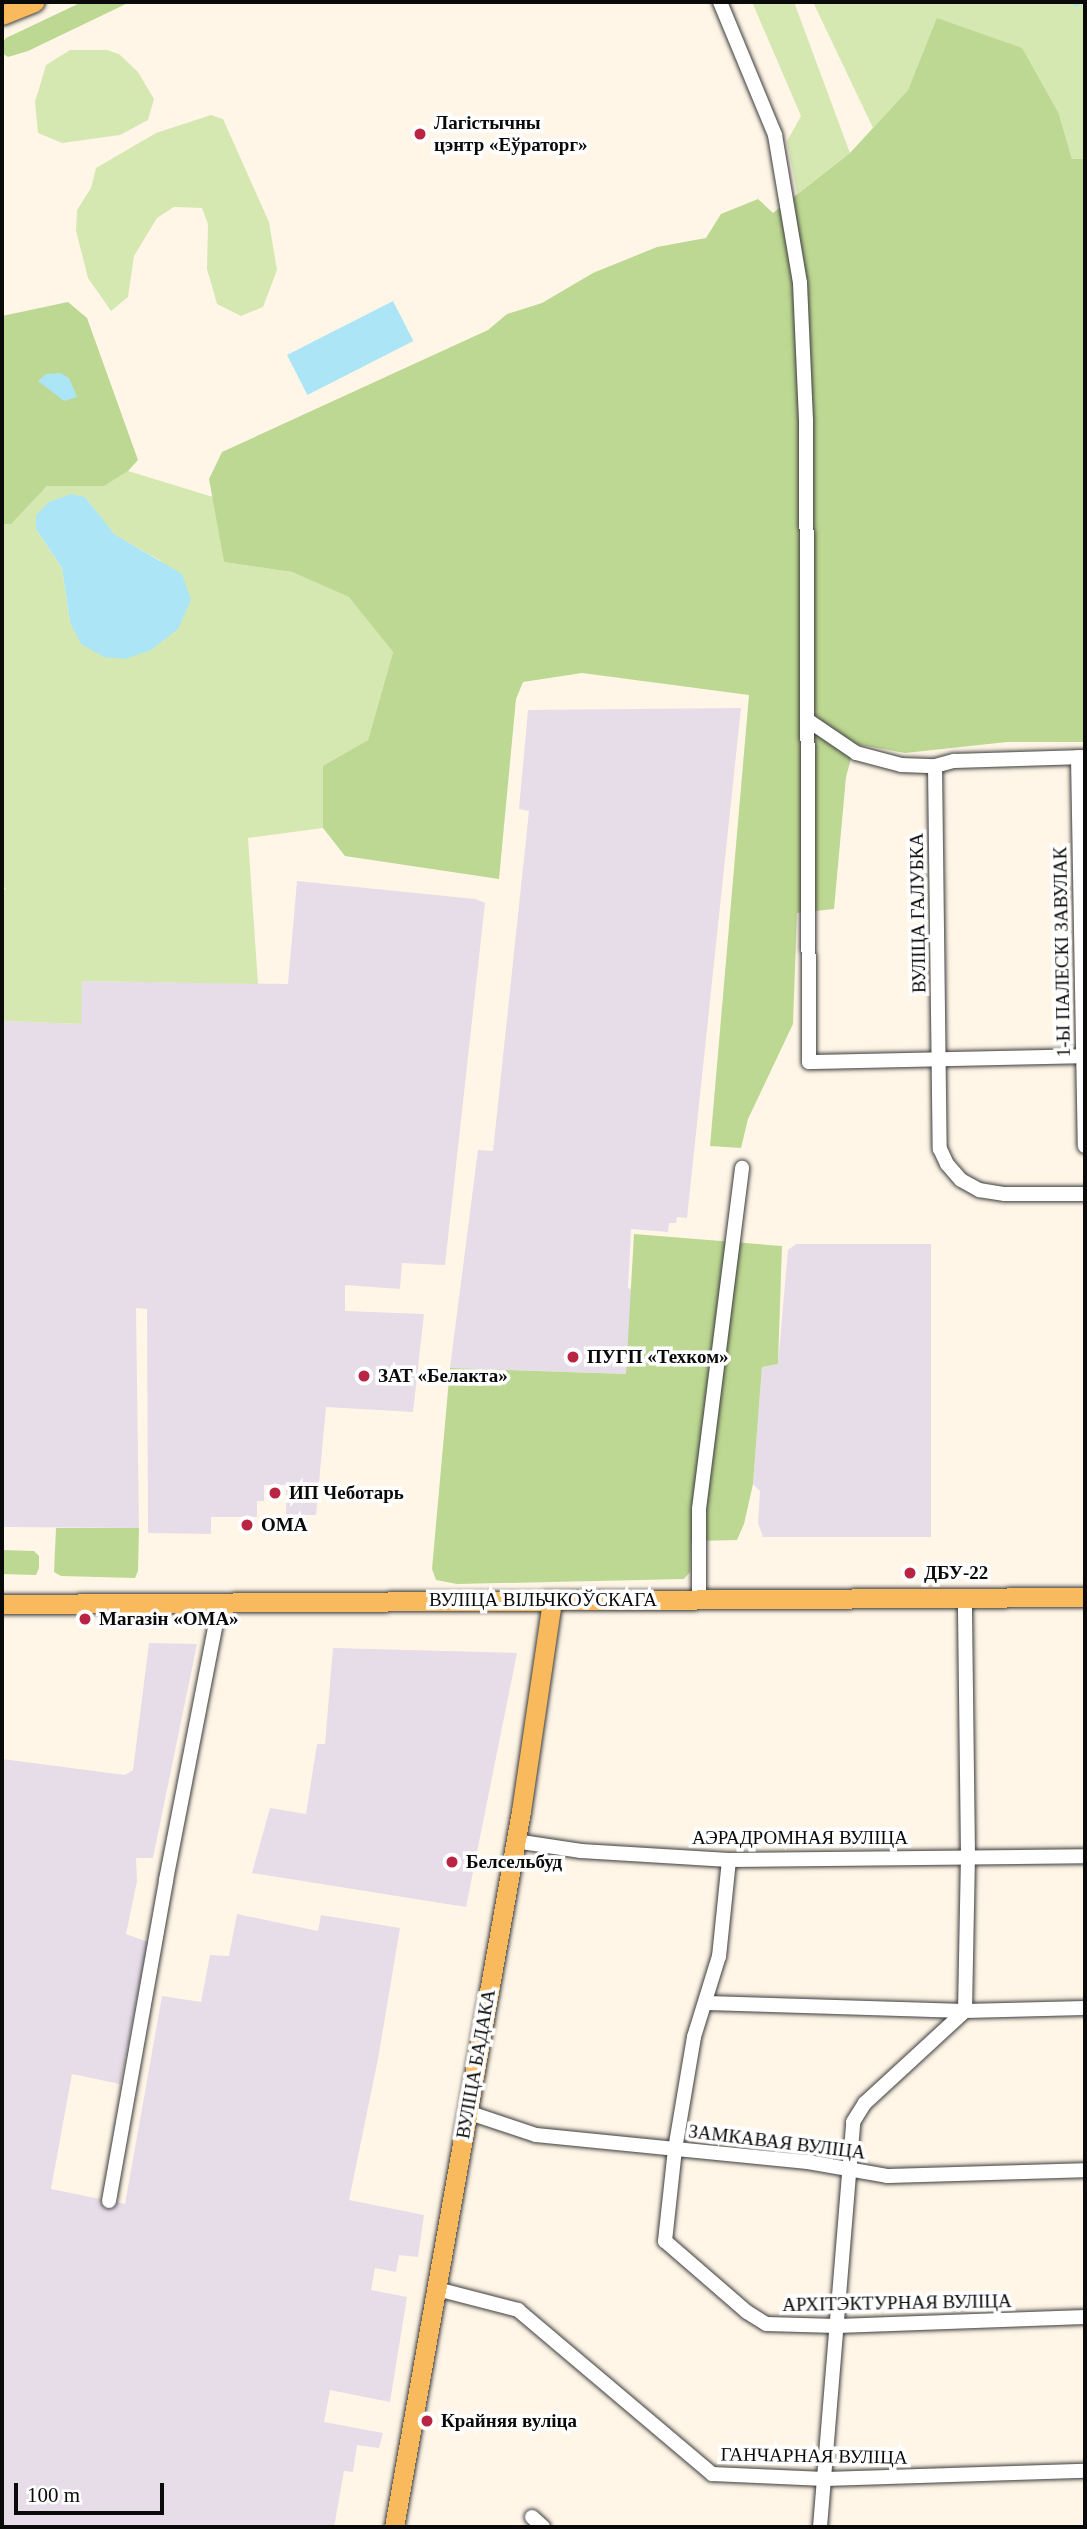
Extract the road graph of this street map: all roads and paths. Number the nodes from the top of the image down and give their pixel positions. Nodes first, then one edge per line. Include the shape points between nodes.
1 (34, 2) edge
2 (720, 2) edge
3 (2, 15) edge
4 (809, 721) junction
5 (1081, 757) edge
6 (935, 766) junction
7 (1083, 903) edge
8 (1084, 1056) edge
9 (941, 1058) junction
10 (1085, 1146) edge
11 (742, 1168) dead end
12 (1085, 1194) edge
13 (1085, 1597) edge
14 (965, 1598) junction
15 (699, 1599) junction
16 (552, 1600) junction
17 (220, 1601) junction
18 (2, 1604) edge
19 (515, 1841) junction
20 (968, 1856) junction
21 (1085, 1856) edge
22 (729, 1860) junction
23 (706, 2003) junction
24 (1085, 2008) edge
25 (965, 2011) junction
26 (467, 2112) junction
27 (676, 2149) junction
28 (848, 2170) junction
29 (1085, 2170) edge
30 (109, 2201) dead end
31 (437, 2289) junction
32 (1085, 2317) edge
33 (836, 2326) junction
34 (1085, 2471) edge
35 (825, 2479) junction
36 (394, 2527) edge
37 (820, 2527) edge

1 - 3 main road
2 - 4 street via 775,135 800,283
4 - 6 street via 856,753 901,765
4 - 9 street via 810,1062
5 - 6 street via 954,761
5 - 7 street, 1-Ы ПАЛЕСКІ ЗАВУЛАК
6 - 9 street, ВУЛІЦА ГАЛУБКА
7 - 8 street, 1-Ы ПАЛЕСКІ ЗАВУЛАК
8 - 9 street
8 - 10 street, 1-Ы ПАЛЕСКІ ЗАВУЛАК
9 - 12 street, ВУЛІЦА ГАЛУБКА via 940,1149 961,1180 978,1190 1005,1194
11 - 15 street via 699,1509
13 - 14 main road, ВУЛІЦА ВІЛЬЧКОЎСКАГА
14 - 15 main road, ВУЛІЦА ВІЛЬЧКОЎСКАГА
14 - 20 street
15 - 16 main road, ВУЛІЦА ВІЛЬЧКОЎСКАГА
16 - 17 main road, ВУЛІЦА ВІЛЬЧКОЎСКАГА
16 - 19 main road, ВУЛІЦА БАДАКА
17 - 18 main road, ВУЛІЦА ВІЛЬЧКОЎСКАГА
17 - 30 street
19 - 22 street, АЭРАДРОМНАЯ ВУЛІЦА via 581,1851
19 - 26 main road, ВУЛІЦА БАДАКА
20 - 21 street, АЭРАДРОМНАЯ ВУЛІЦА
20 - 22 street, АЭРАДРОМНАЯ ВУЛІЦА
20 - 25 street
22 - 23 street, АРХІТЭКТУРНАЯ ВУЛІЦА via 719,1956
23 - 25 street
23 - 27 street, АРХІТЭКТУРНАЯ ВУЛІЦА via 694,2037
24 - 25 street
25 - 28 street via 865,2103 853,2122
26 - 27 street, ЗАМКАВАЯ ВУЛІЦА via 536,2135
26 - 31 main road, ВУЛІЦА БАДАКА
27 - 28 street, ЗАМКАВАЯ ВУЛІЦА
27 - 33 street, АРХІТЭКТУРНАЯ ВУЛІЦА via 665,2241 766,2324
28 - 29 street, ЗАМКАВАЯ ВУЛІЦА via 887,2176
28 - 33 street
31 - 35 street, ГАНЧАРНАЯ ВУЛІЦА via 518,2310 712,2474
31 - 36 main road, ВУЛІЦА БАДАКА
32 - 33 street, АРХІТЭКТУРНАЯ ВУЛІЦА
33 - 35 street
34 - 35 street, ГАНЧАРНАЯ ВУЛІЦА
35 - 37 street

